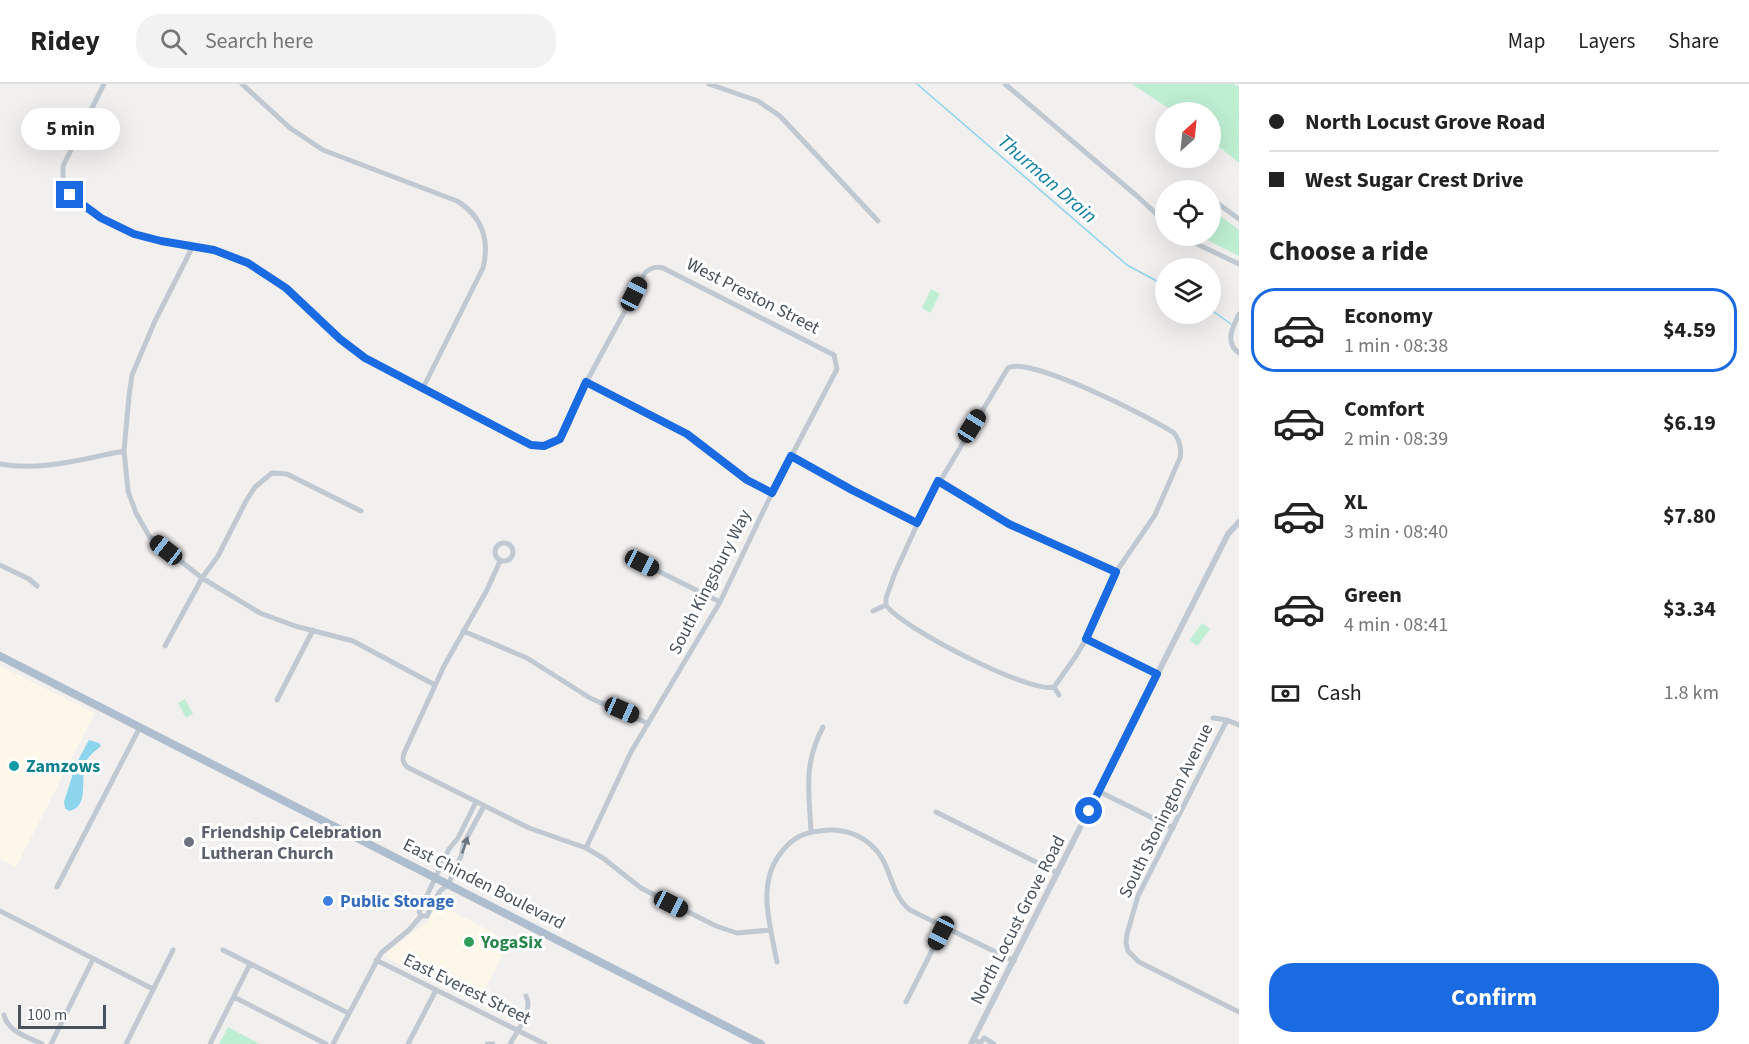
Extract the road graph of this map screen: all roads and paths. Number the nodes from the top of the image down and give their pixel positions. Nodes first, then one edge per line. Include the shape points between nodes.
1 (104, 84) edge
2 (242, 84) edge
3 (709, 84) edge
4 (1005, 84) edge
5 (1221, 206) edge
6 (1155, 211) edge
7 (1239, 219) edge
8 (878, 221) dead end
9 (193, 246) junction
10 (1200, 246) edge
11 (1239, 264) edge
12 (1239, 314) edge
13 (1239, 353) edge
14 (836, 360) joint
15 (586, 382) junction
16 (423, 388) junction
17 (124, 451) junction
18 (791, 456) junction
19 (0, 464) edge
20 (938, 481) junction
21 (772, 493) junction
22 (361, 511) dead end
23 (1239, 522) edge
24 (917, 523) junction
25 (500, 561) dead end
26 (642, 563) dead end
27 (0, 565) edge
28 (1116, 572) junction
29 (202, 578) junction
30 (37, 586) dead end
31 (720, 602) junction
32 (886, 605) junction
33 (873, 611) dead end
34 (313, 630) junction
35 (463, 631) junction
36 (1086, 639) junction
37 (165, 646) dead end
38 (0, 656) edge
39 (1157, 674) junction
40 (435, 685) junction
41 (1054, 687) junction
42 (1059, 695) dead end
43 (277, 700) dead end
44 (1213, 718) dead end
45 (1227, 720) junction
46 (647, 723) junction
47 (1239, 725) edge
48 (140, 727) junction
49 (823, 727) dead end
50 (1098, 791) junction
51 (476, 802) junction
52 (484, 806) junction
53 (936, 812) dead end
54 (1173, 828) junction
55 (812, 831) junction
56 (586, 848) junction
57 (1058, 873) junction
58 (435, 878) junction
59 (448, 885) junction
60 (57, 887) dead end
61 (0, 912) edge
62 (422, 916) junction
63 (944, 927) junction
64 (771, 930) junction
65 (1126, 943) junction
66 (1119, 948) dead end
67 (173, 950) dead end
68 (223, 950) dead end
69 (93, 959) junction
70 (376, 960) junction
71 (1014, 961) junction
72 (777, 962) dead end
73 (250, 964) junction
74 (153, 989) junction
75 (436, 990) junction
76 (526, 996) dead end
77 (234, 997) junction
78 (906, 1002) dead end
79 (1238, 1010) edge
80 (348, 1013) junction
81 (4, 1015) dead end
82 (517, 1030) junction
83 (976, 1042) edge
84 (42, 1044) edge
85 (51, 1044) edge
86 (126, 1044) edge
87 (210, 1044) edge
88 (326, 1044) edge
89 (333, 1044) edge
90 (408, 1044) edge
91 (487, 1044) edge
92 (494, 1044) edge
93 (510, 1044) edge
94 (545, 1044) edge
95 (761, 1044) edge
96 (994, 1044) edge

1 - 9 street via 63,166 63,184 70,195 101,218 143,237
2 - 16 street via 313,145 338,158 457,201 473,213 486,248 483,268
3 - 8 street via 758,101 780,116
4 - 6 street
5 - 7 street
9 - 16 street via 231,255 264,272 355,351
9 - 17 street via 136,365
10 - 11 street
12 - 13 street via 1231,330 1231,342
14 - 15 street, West Preston Street via 831,352 657,267 645,273
14 - 18 street, South Kingsbury Way via 837,369
15 - 16 street via 560,439 544,446 531,445
15 - 21 street via 687,434 747,480
17 - 19 street via 46,465 15,468
17 - 29 street via 128,491 149,536
18 - 21 street, South Kingsbury Way
18 - 24 street
20 - 24 street
20 - 28 street via 1009,524
20 - 28 street via 1011,366 1078,384 1168,429 1178,438 1180,458 1161,503
21 - 31 street, South Kingsbury Way
22 - 29 street via 287,474 272,473 255,487
23 - 39 street, North Locust Grove Road via 1228,534
24 - 32 street
25 - 35 street
26 - 31 street
27 - 30 street
28 - 36 street
29 - 34 street via 260,613
29 - 37 street
31 - 46 street, South Kingsbury Way
32 - 33 street
32 - 41 street via 907,623 973,660 1025,682
34 - 40 street via 352,641
34 - 43 street
35 - 40 street
35 - 46 street via 534,661 583,694
36 - 39 street
36 - 41 street
38 - 48 main road, East Chinden Boulevard
39 - 50 street, North Locust Grove Road
40 - 51 street via 403,762
41 - 42 street
44 - 45 street
45 - 47 street
45 - 54 street, South Stonington Avenue
46 - 56 street, South Kingsbury Way
48 - 58 main road, East Chinden Boulevard
48 - 60 street
49 - 55 street via 809,766
50 - 54 street
50 - 57 street, North Locust Grove Road
51 - 52 street
51 - 58 street
52 - 56 street via 528,828
59 -> 52 street
53 - 57 street
54 - 65 street, South Stonington Avenue via 1141,888
55 - 63 street via 832,829 861,837 880,855 901,903
55 - 64 street via 786,846 770,869 766,888
56 - 64 street via 641,888 716,926 737,933
57 - 71 street, North Locust Grove Road
58 - 59 main road, East Chinden Boulevard
58 - 62 street via 418,912
59 - 62 street via 440,891 427,916
59 - 95 main road, East Chinden Boulevard
61 - 69 street
62 - 70 street
63 - 71 street
63 - 78 street
64 - 72 street
65 - 66 street
65 - 79 street via 1139,962
67 - 74 street
68 - 73 street
69 - 74 street
69 - 85 street
70 - 75 street, East Everest Street
70 - 80 street
71 - 83 street, North Locust Grove Road
73 - 77 street
73 - 80 street
74 - 86 street
75 - 82 street, East Everest Street
75 - 90 street
76 - 82 street via 528,1010
77 - 87 street
77 - 88 street
80 - 89 street
81 - 84 street via 12,1029
82 - 93 street
82 - 94 street, East Everest Street
83 - 96 street via 984,1038
91 - 92 street

